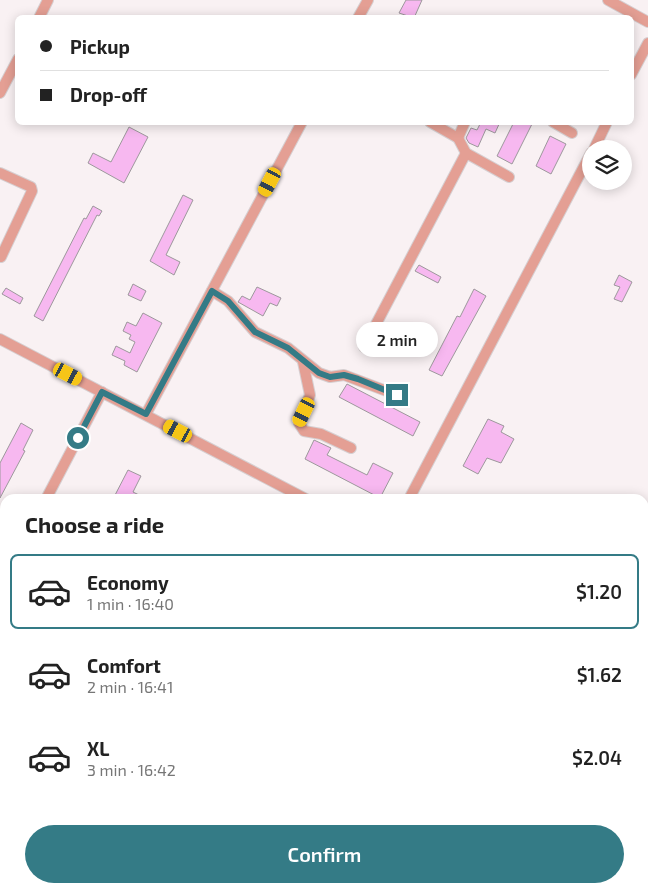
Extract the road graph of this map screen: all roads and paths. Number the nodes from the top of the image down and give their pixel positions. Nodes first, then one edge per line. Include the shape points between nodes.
1 (48, 0) edge
2 (368, 0) edge
3 (608, 0) edge
4 (40, 15) edge
5 (360, 15) edge
6 (648, 22) edge
7 (648, 43) edge
8 (15, 65) edge
9 (634, 69) edge
10 (0, 93) edge
11 (300, 125) edge
12 (435, 125) edge
13 (464, 125) edge
14 (558, 125) edge
15 (606, 125) edge
16 (572, 132) dead end
17 (458, 138) junction
18 (598, 140) edge
19 (466, 153) junction
20 (582, 170) edge
21 (0, 173) edge
22 (509, 177) dead end
23 (1, 257) edge
24 (212, 291) junction
25 (0, 339) edge
26 (364, 348) dead end
27 (303, 362) junction
28 (102, 392) junction
29 (397, 395) dead end
30 (146, 414) junction
31 (351, 448) dead end
32 (49, 494) edge
33 (297, 494) edge
34 (412, 494) edge

1 - 4 lane
2 - 5 lane
3 - 6 lane
7 - 9 lane
8 - 10 lane
11 - 24 lane
12 - 17 lane
13 - 17 lane
14 - 16 lane
15 - 18 lane
17 - 19 lane
19 - 22 lane
19 - 26 lane
20 - 34 lane
21 - 23 lane via 32,187
24 - 27 lane via 228,301 255,332 288,348
24 - 30 lane
25 - 28 lane
27 - 29 lane via 330,377 344,375
27 - 31 lane via 310,395 299,422 301,430 321,434
28 - 30 lane
28 - 32 lane
30 - 33 lane

